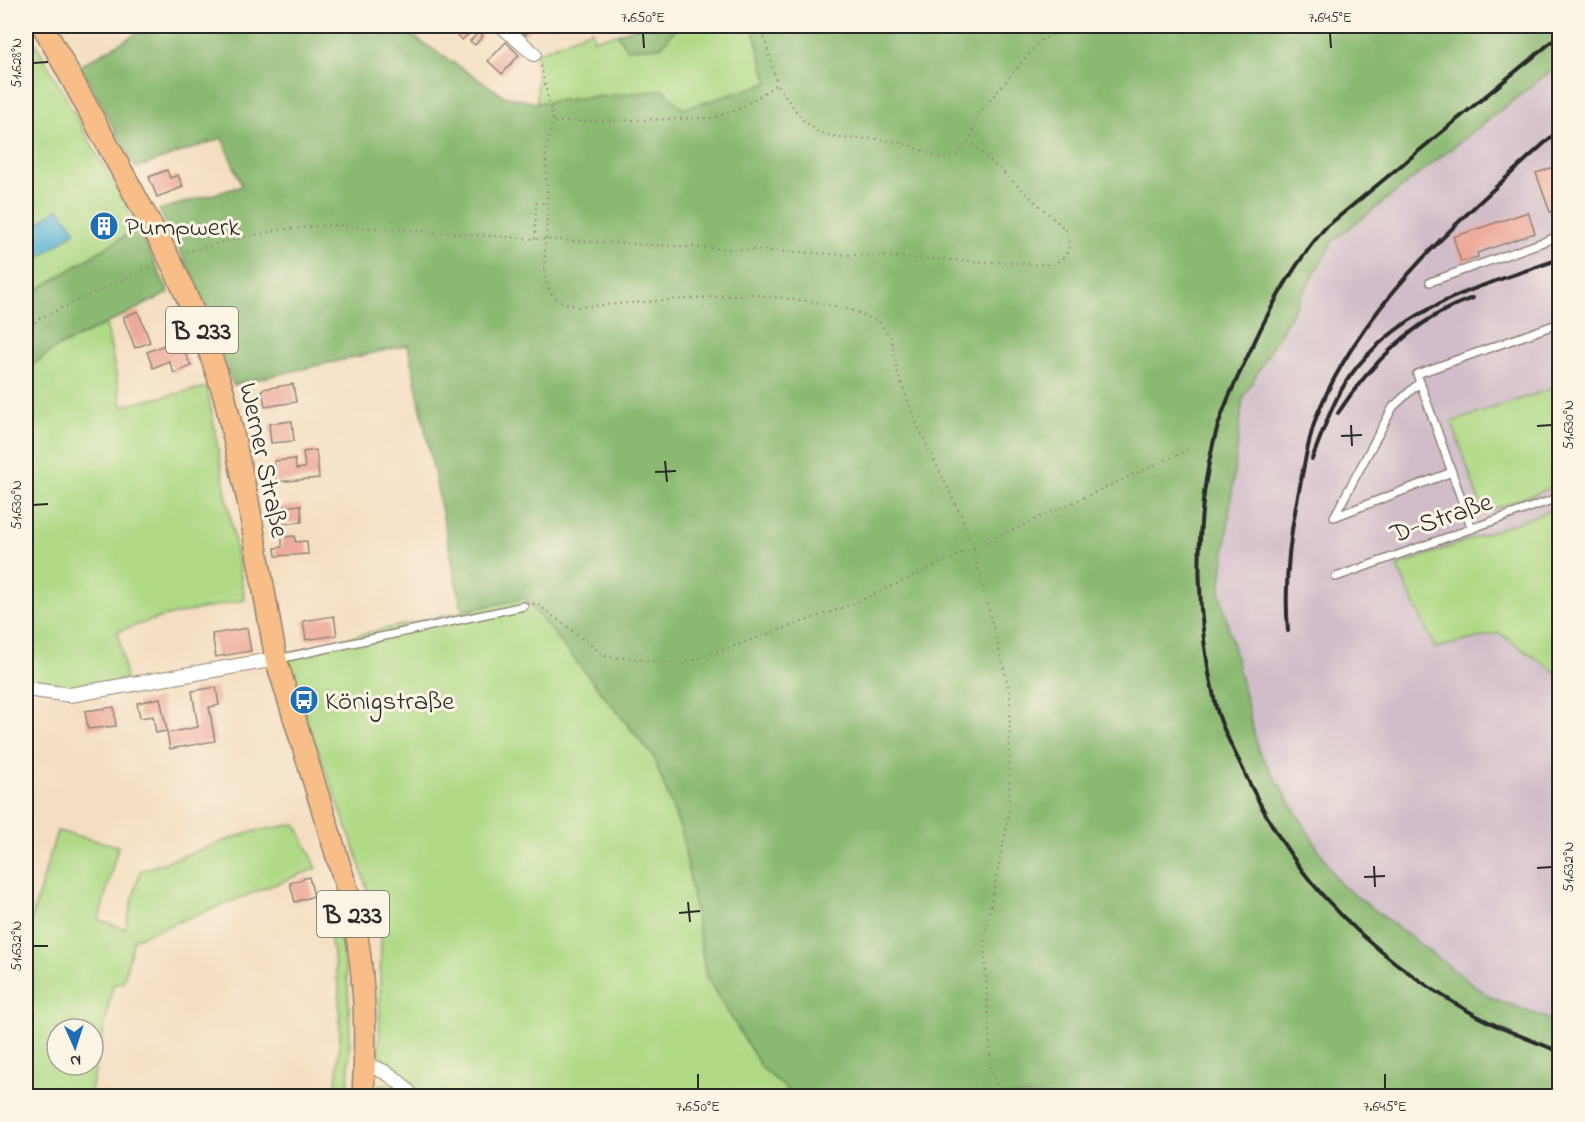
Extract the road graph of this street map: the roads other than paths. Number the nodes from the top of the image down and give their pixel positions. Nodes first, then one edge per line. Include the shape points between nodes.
1 (43, 26) edge
2 (502, 26) edge
3 (534, 54) road end
4 (1560, 236) edge
5 (1430, 282) dead end
6 (1560, 323) edge
7 (1420, 382) junction
8 (1452, 472) junction
9 (1560, 497) edge
10 (1472, 529) junction
11 (1336, 577) dead end
12 (524, 606) road end
13 (276, 659) junction
14 (26, 689) edge
15 (365, 1065) junction
16 (363, 1096) edge
17 (412, 1096) edge

1 - 13 main road, Werner Straße / B 233 via 171,256 204,336 229,411
2 - 3 street
4 - 5 lane
6 - 7 lane via 1418,374
7 - 8 lane
7 - 8 lane via 1393,408 1334,517
8 - 10 lane
9 - 10 lane, D-Straße
10 - 11 lane, D-Straße
12 - 13 lane
13 - 14 street via 70,695
13 - 15 main road, Werner Straße / B 233 via 358,937 364,973
15 - 16 main road, Werner Straße / B 233
15 - 17 street via 398,1078

